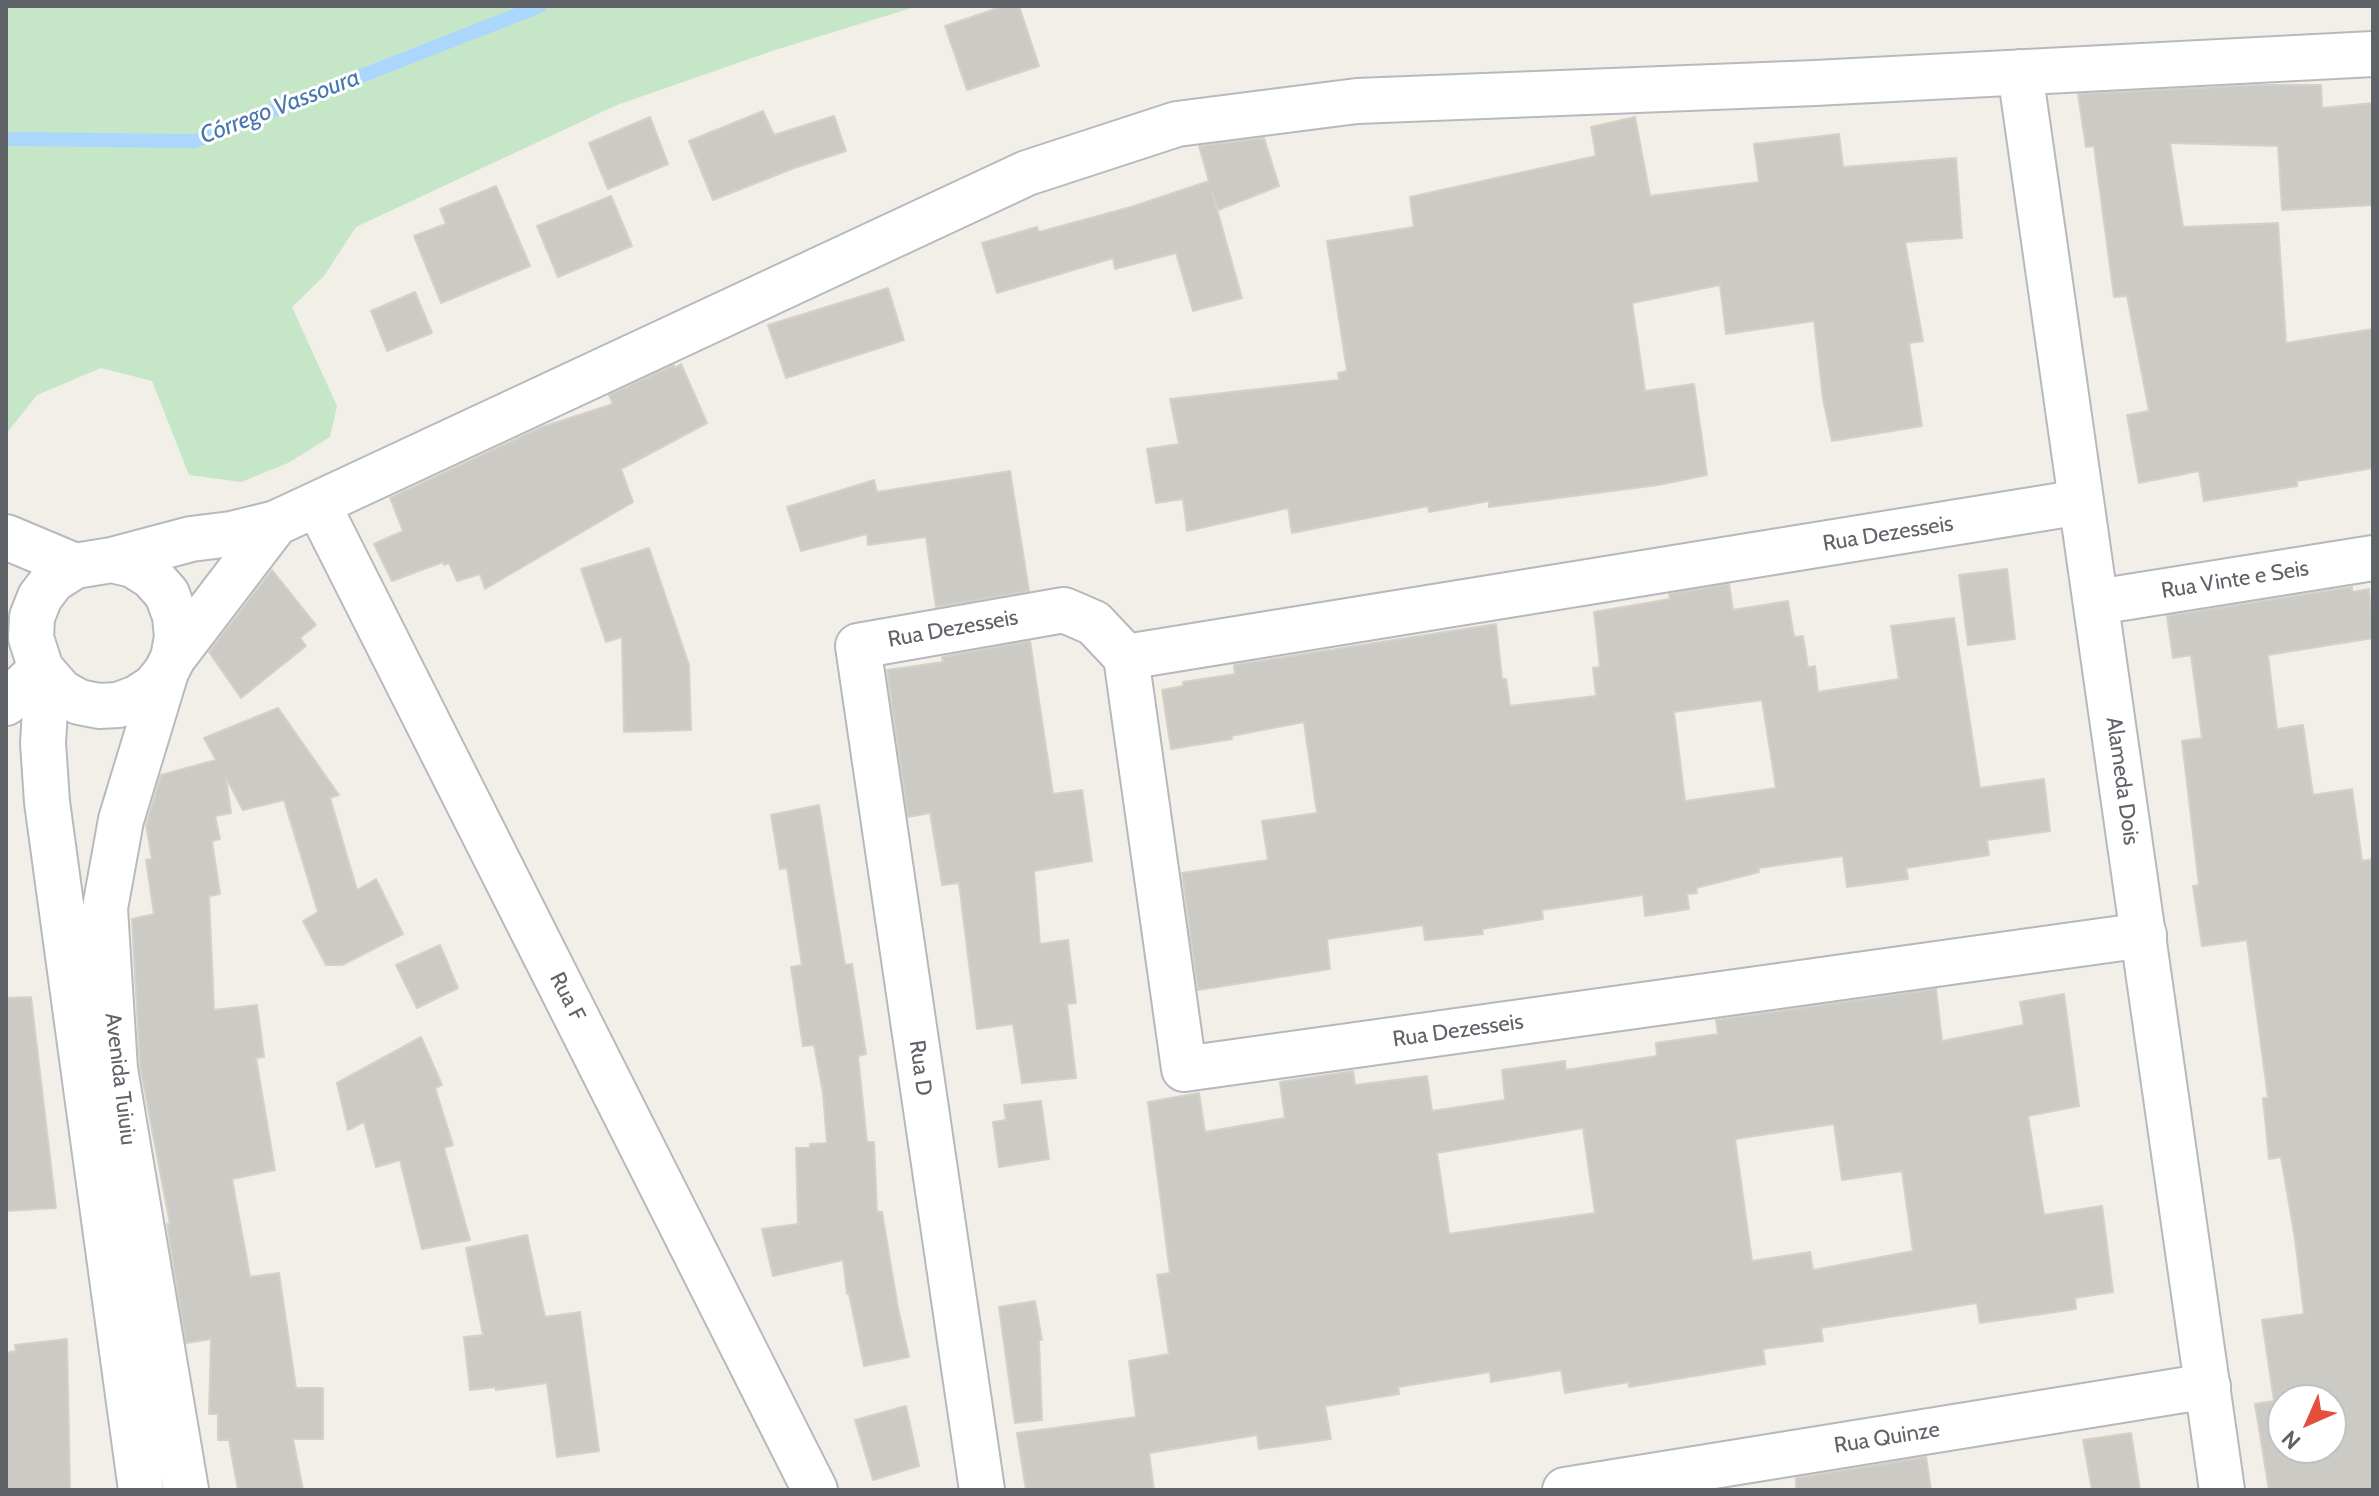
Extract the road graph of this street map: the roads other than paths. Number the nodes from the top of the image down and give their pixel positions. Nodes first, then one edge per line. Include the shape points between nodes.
1 (2373, 54) edge
2 (2020, 72) junction
3 (2081, 502) junction
4 (318, 505) junction
5 (276, 523) junction
6 (6, 537) edge
7 (2373, 558) edge
8 (93, 563) junction
9 (2097, 602) junction
10 (6, 625) edge
11 (858, 646) joint
12 (1126, 657) junction
13 (170, 665) junction
14 (41, 669) junction
15 (6, 703) edge
16 (2144, 935) junction
17 (2208, 1386) junction
18 (141, 1490) edge
19 (186, 1490) edge
20 (815, 1490) edge
21 (982, 1490) edge
22 (1565, 1490) edge
23 (2222, 1490) edge

1 - 2 street
2 - 3 street, Alameda Dois
2 - 4 street via 1357,101 1177,124 1027,173
3 - 9 street, Alameda Dois
3 - 12 street, Rua Dezesseis
4 - 5 street
4 - 20 street, Rua F
5 - 8 street
5 - 13 street
6 - 8 street
7 - 9 street, Rua Vinte e Seis
8 - 13 street via 133,565 167,594 177,637
8 - 14 street via 53,580 40,597 31,638
9 - 16 street, Alameda Dois
10 - 14 street
11 - 12 street, Rua Dezesseis via 1064,610 1094,623
11 - 21 street, Rua D
12 - 16 street, Rua Dezesseis via 1184,1069
13 - 14 street via 154,687 109,705 79,702 61,692
13 - 19 street, Avenida Tuiuiu via 121,820 105,908 115,1069
14 - 15 street
14 - 18 street, Avenida Tuiuiu via 47,802
16 - 17 street, Alameda Dois
17 - 22 street, Rua Quinze
17 - 23 street, Alameda Dois

